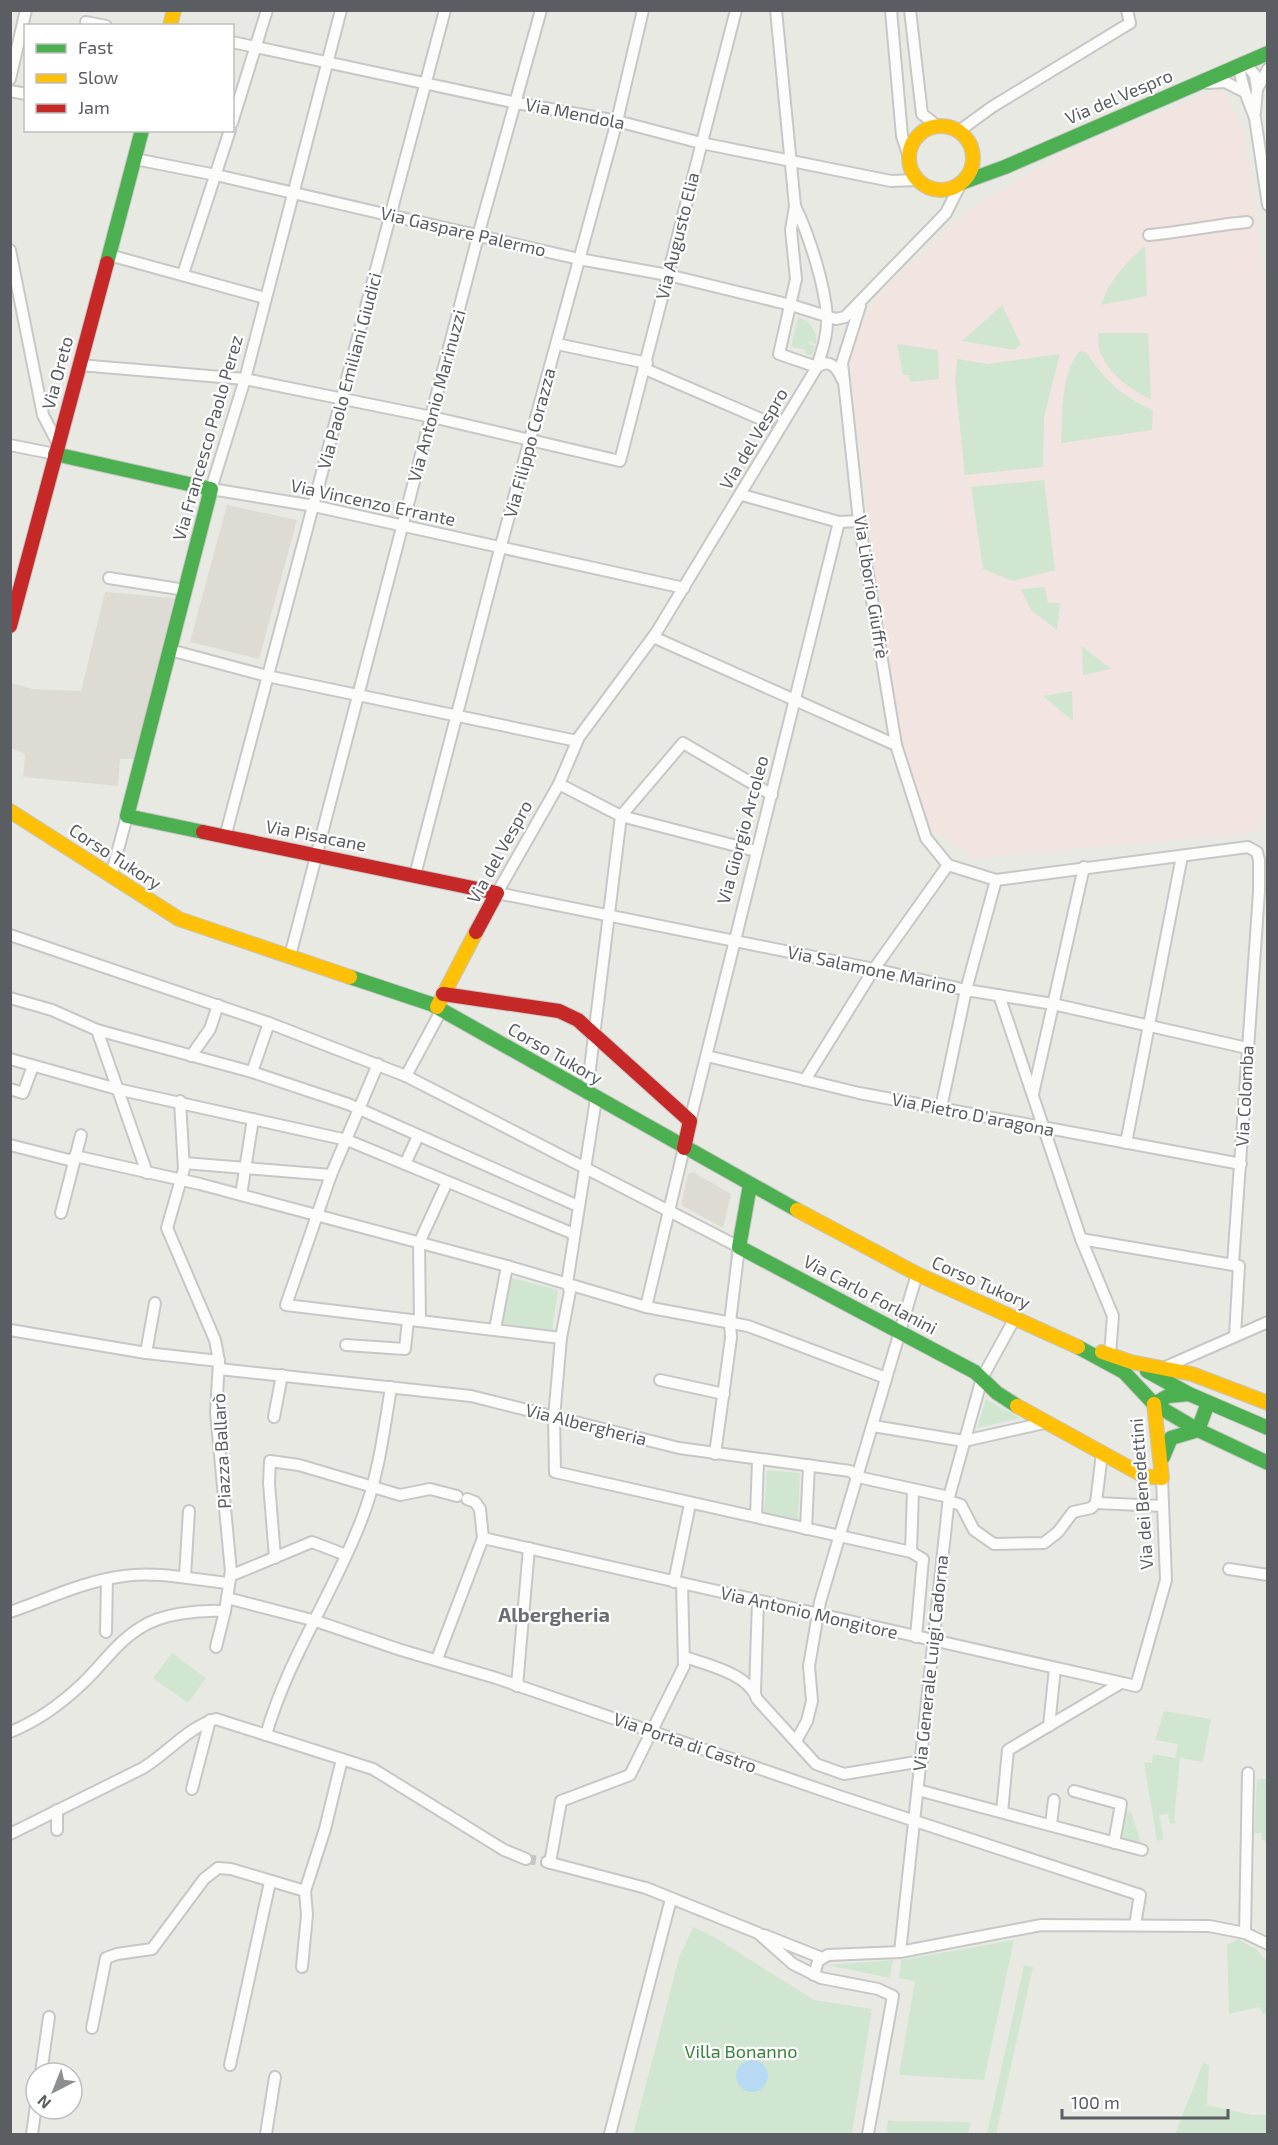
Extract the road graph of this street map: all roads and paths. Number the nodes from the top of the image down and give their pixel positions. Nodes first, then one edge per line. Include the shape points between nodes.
1 (26, 10) edge
2 (267, 10) edge
3 (341, 10) edge
4 (445, 10) edge
5 (541, 10) edge
6 (643, 10) edge
7 (736, 10) edge
8 (776, 10) edge
9 (891, 10) edge
10 (910, 10) edge
11 (1127, 10) edge
12 (234, 42) edge
13 (256, 48) junction
14 (1268, 53) edge
15 (1244, 62) junction
16 (326, 63) junction
17 (1268, 69) edge
18 (10, 80) edge
19 (426, 84) junction
20 (1194, 84) junction
21 (1257, 89) junction
22 (1245, 92) junction
23 (517, 104) junction
24 (234, 117) edge
25 (1255, 118) junction
26 (617, 121) junction
27 (936, 126) junction
28 (959, 131) junction
29 (142, 132) edge
30 (229, 132) edge
31 (701, 143) junction
32 (970, 144) junction
33 (908, 154) junction
34 (135, 159) junction
35 (789, 159) junction
36 (1005, 167) junction
37 (216, 175) junction
38 (917, 180) junction
39 (962, 183) junction
40 (292, 193) junction
41 (1268, 205) edge
42 (795, 206) junction
43 (391, 215) junction
44 (1248, 222) dead end
45 (478, 235) junction
46 (1149, 235) dead end
47 (10, 250) edge
48 (109, 255) junction
49 (579, 259) junction
50 (183, 274) junction
51 (668, 275) junction
52 (265, 298) junction
53 (862, 300) junction
54 (796, 306) junction
55 (827, 316) junction
56 (825, 339) junction
57 (556, 344) junction
58 (79, 365) junction
59 (646, 366) junction
60 (817, 367) junction
61 (245, 379) junction
62 (843, 382) junction
63 (342, 399) junction
64 (432, 417) junction
65 (768, 422) dead end
66 (532, 439) junction
67 (10, 445) edge
68 (56, 449) junction
69 (211, 489) junction
70 (742, 495) junction
71 (314, 506) junction
72 (859, 520) junction
73 (839, 522) junction
74 (402, 526) junction
75 (500, 549) junction
76 (110, 578) dead end
77 (684, 588) junction
78 (185, 590) junction
79 (10, 626) edge
80 (652, 637) junction
81 (170, 650) junction
82 (267, 676) junction
83 (357, 694) junction
84 (795, 699) junction
85 (457, 714) junction
86 (577, 741) junction
87 (896, 745) junction
88 (559, 784) junction
89 (772, 795) junction
90 (10, 811) edge
91 (127, 816) junction
92 (621, 816) junction
93 (225, 837) junction
94 (756, 851) junction
95 (316, 855) junction
96 (1182, 856) junction
97 (948, 865) junction
98 (1084, 867) junction
99 (416, 875) junction
100 (111, 876) junction
101 (996, 880) junction
102 (497, 893) junction
103 (609, 916) junction
104 (10, 935) edge
105 (733, 941) junction
106 (290, 957) junction
107 (874, 969) junction
108 (966, 990) junction
109 (443, 994) junction
110 (999, 995) junction
111 (10, 998) edge
112 (1053, 1004) junction
113 (218, 1005) junction
114 (439, 1008) junction
115 (269, 1023) junction
116 (1150, 1025) junction
117 (97, 1030) junction
118 (594, 1033) junction
119 (1248, 1048) junction
120 (191, 1056) junction
121 (707, 1056) junction
122 (10, 1059) edge
123 (378, 1064) junction
124 (33, 1066) junction
125 (252, 1072) junction
126 (406, 1076) junction
127 (805, 1080) junction
128 (10, 1089) edge
129 (117, 1089) junction
130 (1033, 1095) junction
131 (592, 1096) junction
132 (180, 1101) junction
133 (941, 1108) junction
134 (360, 1110) junction
135 (253, 1119) junction
136 (690, 1121) junction
137 (1042, 1128) junction
138 (81, 1135) dead end
139 (418, 1136) junction
140 (347, 1140) junction
141 (1126, 1143) junction
142 (10, 1145) edge
143 (684, 1148) junction
144 (74, 1158) junction
145 (184, 1163) junction
146 (405, 1164) junction
147 (1241, 1164) junction
148 (585, 1167) junction
149 (246, 1168) junction
150 (147, 1173) junction
151 (331, 1175) junction
152 (183, 1180) junction
153 (447, 1182) junction
154 (750, 1185) junction
155 (241, 1195) junction
156 (578, 1206) junction
157 (670, 1210) junction
158 (61, 1213) dead end
159 (317, 1215) junction
160 (573, 1234) junction
161 (1081, 1239) junction
162 (419, 1243) junction
163 (739, 1247) junction
164 (1233, 1264) junction
165 (507, 1266) junction
166 (917, 1274) junction
167 (567, 1282) junction
168 (154, 1303) dead end
169 (646, 1307) junction
170 (1015, 1318) junction
171 (408, 1320) junction
172 (420, 1321) junction
173 (730, 1322) junction
174 (1268, 1322) edge
175 (495, 1329) junction
176 (10, 1330) edge
177 (900, 1330) junction
178 (1235, 1336) junction
179 (561, 1338) junction
180 (345, 1345) dead end
181 (1077, 1345) junction
182 (146, 1353) junction
183 (1110, 1354) junction
184 (1131, 1362) junction
185 (219, 1365) junction
186 (1161, 1369) junction
187 (282, 1375) junction
188 (886, 1378) junction
189 (982, 1378) junction
190 (660, 1380) dead end
191 (390, 1387) junction
192 (724, 1394) junction
193 (1189, 1394) junction
194 (1208, 1403) junction
195 (1268, 1403) edge
196 (1154, 1404) junction
197 (274, 1417) dead end
198 (554, 1418) junction
199 (1044, 1423) junction
200 (873, 1426) junction
201 (1268, 1428) edge
202 (1197, 1430) junction
203 (964, 1441) junction
204 (1101, 1453) junction
205 (715, 1454) junction
206 (758, 1460) junction
207 (1162, 1460) junction
208 (1268, 1464) edge
209 (809, 1465) junction
210 (858, 1477) junction
211 (1162, 1478) junction
212 (370, 1488) junction
213 (914, 1490) junction
214 (949, 1499) junction
215 (1096, 1503) junction
216 (690, 1504) junction
217 (1163, 1506) junction
218 (189, 1511) dead end
219 (756, 1517) junction
220 (806, 1529) junction
221 (840, 1537) junction
222 (483, 1538) junction
223 (529, 1548) junction
224 (911, 1552) junction
225 (346, 1555) junction
226 (275, 1558) junction
227 (1230, 1569) dead end
228 (1268, 1575) edge
229 (185, 1576) junction
230 (107, 1579) junction
231 (230, 1579) junction
232 (678, 1582) junction
233 (227, 1598) junction
234 (758, 1601) junction
235 (225, 1611) junction
236 (10, 1612) edge
237 (817, 1614) junction
238 (316, 1621) junction
239 (106, 1632) dead end
240 (916, 1637) junction
241 (935, 1641) junction
242 (216, 1647) dead end
243 (685, 1658) junction
244 (437, 1659) junction
245 (1055, 1668) junction
246 (1120, 1683) junction
247 (517, 1686) junction
248 (1136, 1686) joint
249 (754, 1691) junction
250 (210, 1720) junction
251 (1049, 1726) junction
252 (653, 1731) junction
253 (10, 1732) edge
254 (266, 1735) junction
255 (796, 1741) junction
256 (342, 1759) junction
257 (922, 1761) junction
258 (1248, 1773) dead end
259 (192, 1789) dead end
260 (918, 1790) junction
261 (1074, 1791) dead end
262 (1054, 1800) dead end
263 (57, 1810) junction
264 (1002, 1812) junction
265 (915, 1819) junction
266 (1051, 1824) junction
267 (57, 1830) dead end
268 (10, 1834) edge
269 (1114, 1843) junction
270 (1142, 1850) dead end
271 (523, 1858) tunnel mouth
272 (270, 1882) junction
273 (305, 1891) junction
274 (671, 1899) junction
275 (1135, 1925) junction
276 (758, 1933) junction
277 (1245, 1933) junction
278 (1268, 1944) edge
279 (900, 1952) junction
280 (822, 1958) junction
281 (302, 1967) dead end
282 (814, 1975) junction
283 (49, 2017) dead end
284 (92, 2028) dead end
285 (43, 2061) edge
286 (230, 2065) dead end
287 (276, 2077) dead end
288 (266, 2134) edge
289 (610, 2134) edge
290 (867, 2134) edge

1 - 18 street
2 - 13 street
3 - 16 street, Via Francesco Paolo Perez
4 - 19 street, Via Paolo Emiliani Giudici
5 - 23 street, Via Antonio Marinuzzi
6 - 26 street, Via Filippo Corazza
7 - 31 street, Via Augusto Elia
8 - 35 street
9 - 33 street via 902,135
10 - 27 street via 922,114
11 - 28 street via 1130,23 970,120
12 - 13 street, Via Mendola
13 - 16 street, Via Mendola
13 - 24 street
14 - 15 street, Via del Vespro
15 - 20 street, Via del Vespro
15 - 21 street via 1255,75
15 - 22 street via 1240,78
16 - 19 street, Via Mendola
16 - 40 street, Via Francesco Paolo Perez
17 - 21 street
19 - 23 street, Via Mendola
19 - 43 street, Via Paolo Emiliani Giudici
20 - 22 street via 1225,82
20 - 36 street, Via del Vespro
21 - 25 street
22 - 25 street
23 - 26 street, Via Mendola
23 - 45 street, Via Antonio Marinuzzi
25 - 41 street
26 - 31 street, Via Mendola
26 - 49 street, Via Filippo Corazza
27 - 28 street
27 - 33 street via 917,135
28 - 32 street
29 - 34 street, Via Oreto
30 - 37 street
31 - 35 street, Via Mendola
31 - 51 street, Via Augusto Elia
32 - 36 street via 989,164
32 - 39 street via 972,165
33 - 38 street
34 - 37 street, Via Gaspare Palermo
34 - 48 street, Via Oreto
35 - 38 street, Via Mendola via 891,181
35 - 42 street
36 - 39 street, Via del Vespro
37 - 40 street, Via Gaspare Palermo
37 - 50 street
38 - 39 street via 939,190
39 - 53 street via 946,213
40 - 43 street, Via Gaspare Palermo
40 - 52 street, Via Francesco Paolo Perez
42 - 54 street via 791,230
42 - 55 street, Via del Vespro via 806,230
43 - 45 street, Via Gaspare Palermo
43 - 63 street, Via Paolo Emiliani Giudici
44 - 46 street
45 - 49 street, Via Gaspare Palermo
45 - 64 street, Via Antonio Marinuzzi
47 - 68 street via 43,415
48 - 50 street
48 - 58 street, Via Oreto
49 - 51 street, Via Gaspare Palermo
49 - 57 street, Via Filippo Corazza
50 - 52 street
51 - 54 street, Via Gaspare Palermo
51 - 59 street, Via Augusto Elia
52 - 61 street, Via Francesco Paolo Perez
53 - 55 street via 845,317
53 - 62 street, Via Liborio Giuffrè via 842,363
54 - 55 street, Via Gaspare Palermo
54 - 56 street via 818,324
54 - 60 street via 779,354
55 - 56 street, Via del Vespro
56 - 60 street, Via del Vespro
57 - 59 street
57 - 66 street, Via Filippo Corazza
58 - 61 street
58 - 68 street, Via Oreto
59 - 65 street
59 - 66 street, Via Augusto Elia via 620,461
60 - 62 street via 823,363 835,366
60 - 70 street, Via del Vespro
61 - 63 street
61 - 69 street, Via Francesco Paolo Perez
62 - 72 street, Via Liborio Giuffrè
63 - 64 street
63 - 71 street, Via Paolo Emiliani Giudici
64 - 66 street
64 - 74 street, Via Antonio Marinuzzi
66 - 75 street, Via Filippo Corazza
67 - 68 street
68 - 69 street, Via Vincenzo Errante
68 - 79 street, Via Oreto
69 - 71 street, Via Vincenzo Errante
69 - 78 street, Via Francesco Paolo Perez
70 - 73 street
70 - 77 street, Via del Vespro
71 - 74 street, Via Vincenzo Errante
71 - 82 street, Via Paolo Emiliani Giudici
72 - 73 street
72 - 87 street, Via Liborio Giuffrè
73 - 84 street, Via Giorgio Arcoleo
74 - 75 street, Via Vincenzo Errante
74 - 83 street, Via Antonio Marinuzzi
75 - 77 street, Via Vincenzo Errante
75 - 85 street, Via Filippo Corazza
76 - 78 street
77 - 80 street, Via del Vespro
78 - 81 street, Via Francesco Paolo Perez
80 - 84 street
80 - 86 street, Via del Vespro
81 - 82 street
81 - 91 street, Via Francesco Paolo Perez
82 - 83 street
82 - 93 street, Via Paolo Emiliani Giudici
83 - 85 street
83 - 95 street, Via Antonio Marinuzzi
84 - 87 street
84 - 89 street, Via Giorgio Arcoleo
85 - 86 street
85 - 99 street, Via Filippo Corazza
86 - 88 street, Via del Vespro
87 - 97 street, Via Liborio Giuffrè via 926,838
88 - 92 street
88 - 102 street, Via del Vespro
89 - 92 street via 683,743
89 - 94 street, Via Giorgio Arcoleo
90 - 100 street, Corso Tukory
91 - 93 street, Via Pisacane
91 - 100 street, Via Francesco Paolo Perez
92 - 94 street
92 - 103 street
93 - 95 street, Via Pisacane
94 - 105 street, Via Giorgio Arcoleo
95 - 99 street, Via Pisacane
95 - 106 street, Via Antonio Marinuzzi
96 - 98 street
96 - 116 street
96 - 119 street, Via Colomba via 1248,847 1257,852 1259,892
97 - 101 street
97 - 107 street
98 - 101 street
98 - 112 street
99 - 102 street, Via Pisacane
100 - 106 street, Corso Tukory via 179,919
101 - 108 street
102 - 103 street, Via Salamone Marino
102 - 109 street, Via del Vespro
103 - 105 street, Via Salamone Marino
103 - 118 street
104 - 113 street
105 - 107 street, Via Salamone Marino
105 - 121 street, Via Giorgio Arcoleo
106 - 114 street, Corso Tukory
107 - 108 street, Via Salamone Marino
107 - 127 street
108 - 110 street, Via Salamone Marino
108 - 133 street
109 - 114 street, Via del Vespro
109 - 118 street, Corso Tukory via 559,1011
110 - 112 street, Via Salamone Marino
110 - 130 street
111 - 117 street via 52,1010
112 - 116 street, Via Salamone Marino
112 - 130 street
113 - 115 street
113 - 120 street via 210,1029
114 - 126 street
114 - 131 street, Corso Tukory
115 - 123 street
115 - 125 street
116 - 119 street, Via Salamone Marino
116 - 141 street
117 - 120 street
117 - 129 street
118 - 131 street
118 - 136 street, Corso Tukory
119 - 147 street, Via Colomba
120 - 125 street
121 - 127 street, Via Pietro D'aragona
121 - 136 street, Via Giorgio Arcoleo
122 - 124 street
123 - 126 street
123 - 134 street
124 - 128 street via 23,1093
124 - 129 street
125 - 134 street
126 - 148 street
127 - 133 street, Via Pietro D'aragona
129 - 132 street
129 - 150 street
130 - 137 street
131 - 143 street, Corso Tukory
131 - 148 street
132 - 135 street
132 - 145 street
133 - 137 street, Via Pietro D'aragona
134 - 139 street
134 - 140 street
135 - 140 street
135 - 149 street
136 - 143 street, Via Giorgio Arcoleo
137 - 141 street, Via Pietro D'aragona
137 - 161 street
138 - 144 street
139 - 146 street
139 - 156 street
140 - 146 street
140 - 151 street
141 - 147 street, Via Pietro D'aragona
142 - 144 street
143 - 154 street, Corso Tukory
143 - 157 street
144 - 150 street
144 - 158 street
145 - 149 street
145 - 152 street
146 - 153 street
147 - 164 street, Via Colomba
148 - 156 street
148 - 157 street
149 - 151 street
149 - 155 street
150 - 152 street
151 - 159 street
152 - 155 street
152 - 185 street, Piazza Ballarò via 167,1228 215,1340
153 - 160 street
153 - 162 street
154 - 163 street
154 - 166 street, Corso Tukory
155 - 159 street
156 - 160 street
157 - 163 street
157 - 169 street
159 - 162 street
159 - 171 street via 286,1305
160 - 167 street
161 - 164 street
161 - 183 street via 1113,1316
162 - 165 street
162 - 172 street
163 - 173 street
163 - 177 street, Via Carlo Forlanini
164 - 178 street, Via Colomba via 1239,1266
165 - 167 street
165 - 175 street
166 - 170 street, Corso Tukory
166 - 177 street
167 - 169 street via 591,1293
167 - 179 street via 570,1291
168 - 182 street
169 - 173 street
170 - 181 street, Corso Tukory
170 - 189 street, Via Generale Luigi Cadorna
171 - 172 street
171 - 180 street via 405,1349
172 - 175 street
173 - 188 street
173 - 192 street
174 - 178 street
175 - 179 street
176 - 182 street, Via Albergheria
177 - 188 street
177 - 189 street, Via Carlo Forlanini
178 - 186 street
179 - 198 street
181 - 183 street, Corso Tukory
181 - 196 street, Corso Tukory via 1124,1372
182 - 185 street, Via Albergheria
183 - 184 street, Corso Tukory
184 - 186 street, Corso Tukory
184 - 193 street, Corso Tukory
185 - 187 street, Via Albergheria
185 - 231 street, Piazza Ballarò via 216,1412
186 - 195 street, Corso Tukory via 1192,1374
187 - 191 street, Via Albergheria
187 - 197 street
188 - 200 street
189 - 199 street, Via Carlo Forlanini via 997,1393
189 - 203 street, Via Generale Luigi Cadorna
190 - 192 street
191 - 198 street, Via Albergheria via 471,1396
191 - 212 street
192 - 205 street
193 - 194 street, Corso Tukory
193 - 196 street via 1168,1396
194 - 201 street, Corso Tukory
194 - 202 street
196 - 202 street, Corso Tukory
196 - 207 street, Via dei Benedettini
198 - 205 street, Via Albergheria
198 - 216 street via 555,1472
199 - 203 street
199 - 204 street
200 - 203 street
200 - 210 street
202 - 207 street via 1171,1438
202 - 208 street, Corso Tukory
203 - 214 street, Via Generale Luigi Cadorna
204 - 211 street via 1144,1476
204 - 215 street
205 - 206 street, Via Albergheria
206 - 209 street, Via Albergheria
206 - 219 street
207 - 211 street, Via dei Benedettini
209 - 210 street, Via Albergheria via 850,1471
209 - 220 street
210 - 213 street, Via Albergheria
210 - 221 street
211 - 217 street, Via dei Benedettini
212 - 222 street via 400,1495 430,1489 466,1499 480,1509
212 - 225 street via 369,1500
212 - 226 street via 299,1465 270,1461
213 - 214 street, Via Albergheria
213 - 224 street
214 - 215 street via 961,1505 974,1530 994,1545 1044,1543 1073,1512
214 - 241 street, Via Generale Luigi Cadorna
215 - 217 street
216 - 219 street
216 - 232 street
217 - 248 street, Via dei Benedettini via 1166,1580
218 - 229 street
219 - 220 street
220 - 221 street
221 - 224 street
221 - 237 street
222 - 223 street, Via Antonio Mongitore
222 - 244 street
223 - 232 street, Via Antonio Mongitore
223 - 247 street
224 - 240 street via 923,1559
225 - 226 street via 312,1542
225 - 238 street
226 - 231 street
227 - 228 street
229 - 230 street
229 - 231 street
230 - 236 street via 82,1584
230 - 239 street
231 - 233 street, Piazza Ballarò
232 - 234 street, Via Antonio Mongitore
232 - 243 street
233 - 235 street, Piazza Ballarò
233 - 238 street, Via Porta di Castro
234 - 237 street, Via Antonio Mongitore
234 - 249 street
235 - 242 street, Piazza Ballarò
235 - 253 street via 182,1614 141,1627 48,1712
237 - 240 street, Via Antonio Mongitore
237 - 255 street via 809,1666 812,1701
238 - 244 street, Via Porta di Castro
238 - 254 street via 279,1695
240 - 241 street, Via Antonio Mongitore
241 - 245 street, Via Antonio Mongitore
241 - 257 street, Via Generale Luigi Cadorna
243 - 249 street via 745,1682
243 - 252 street
244 - 247 street, Via Porta di Castro
245 - 246 street, Via Antonio Mongitore
245 - 251 street
246 - 248 street, Via Antonio Mongitore
246 - 251 street
247 - 252 street, Via Porta di Castro
249 - 255 street
250 - 254 street via 221,1719
250 - 259 street
250 - 263 street via 143,1768
251 - 264 street via 1008,1750
252 - 265 street, Via Porta di Castro
252 - 274 street via 630,1775 561,1801 549,1863 646,1888
254 - 256 street
255 - 257 street via 816,1764 844,1774
256 - 271 street via 373,1769
256 - 273 street
257 - 260 street, Via Generale Luigi Cadorna
258 - 277 street
260 - 264 street
260 - 265 street, Via Generale Luigi Cadorna
261 - 269 street via 1121,1804
262 - 266 street
263 - 267 street
263 - 268 street
264 - 266 street
265 - 275 street, Via Porta di Castro via 1140,1895
265 - 279 street, Via Generale Luigi Cadorna
266 - 269 street
269 - 270 street
272 - 273 street
272 - 284 street via 218,1868 204,1879 152,1949 109,1955
272 - 286 street
273 - 281 street
274 - 276 street
274 - 289 street
275 - 277 street via 1209,1926
275 - 279 street via 1026,1927
276 - 280 street
276 - 282 street via 774,1949
277 - 278 street
279 - 280 street via 839,1953
280 - 282 street
282 - 290 street via 893,1996
283 - 285 street
287 - 288 street

